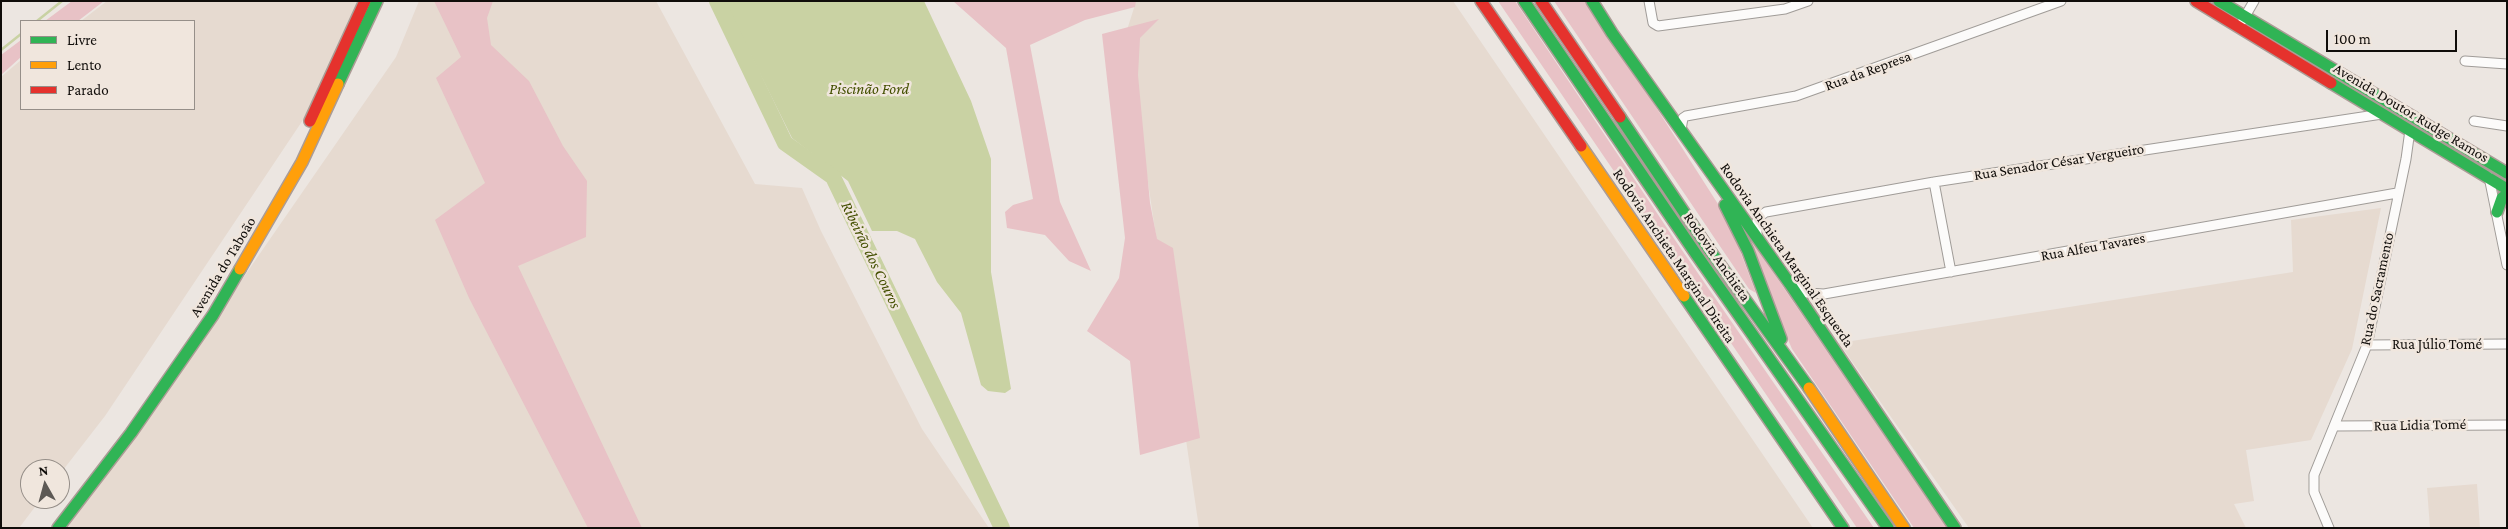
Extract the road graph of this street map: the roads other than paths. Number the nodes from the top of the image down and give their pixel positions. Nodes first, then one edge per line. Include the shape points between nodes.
1 (365, 1) edge
2 (377, 1) edge
3 (1481, 1) edge
4 (1524, 1) edge
5 (1541, 1) edge
6 (1592, 1) edge
7 (1649, 1) edge
8 (1808, 1) edge
9 (2061, 1) edge
10 (2196, 1) edge
11 (2219, 1) edge
12 (2254, 1) edge
13 (1785, 5) edge
14 (2242, 22) junction
15 (2465, 61) dead end
16 (2507, 64) edge
17 (2382, 114) junction
18 (2474, 121) dead end
19 (2507, 126) edge
20 (2410, 130) junction
21 (1681, 131) junction
22 (1698, 154) junction
23 (2480, 156) junction
24 (2507, 172) edge
25 (2490, 179) junction
26 (1934, 182) junction
27 (2507, 189) edge
28 (2397, 194) junction
29 (2507, 194) edge
30 (2497, 212) junction
31 (1757, 238) junction
32 (2507, 265) edge
33 (1951, 272) junction
34 (1790, 284) junction
35 (2507, 344) edge
36 (2366, 345) junction
37 (1789, 359) junction
38 (2507, 424) edge
39 (2334, 426) junction
40 (49, 528) edge
41 (58, 528) edge
42 (1843, 528) edge
43 (1888, 528) edge
44 (1904, 528) edge
45 (1955, 528) edge
46 (2329, 528) edge

1 - 40 main road, Avenida do Taboão via 295,156 209,308 116,442
2 - 41 main road, Avenida do Taboão via 308,149 213,315 125,441
3 - 42 main road, Rodovia Anchieta Marginal Direita
4 - 43 main road, Rodovia Anchieta
5 - 37 main road, Rodovia Anchieta via 1708,248
6 - 21 main road, Rodovia Anchieta Marginal Esquerda
7 - 13 street via 1652,20 1655,25 1663,26
8 - 13 street
9 - 21 street, Rua da Represa via 1796,96 1686,116
10 - 14 main road, Avenida Doutor Rudge Ramos
11 - 14 main road, Avenida Doutor Rudge Ramos
12 - 14 street
14 - 17 main road, Avenida Doutor Rudge Ramos
14 - 23 main road, Avenida Doutor Rudge Ramos
15 - 16 street
17 - 20 main road, Avenida Doutor Rudge Ramos
17 - 26 street, Rua Senador César Vergueiro
18 - 19 street
20 - 25 main road, Avenida Doutor Rudge Ramos
20 - 28 street, Rua do Sacramento
21 - 22 main road, Rodovia Anchieta Marginal Esquerda
22 - 31 main road, Rodovia Anchieta Marginal Esquerda
22 - 37 main road via 1748,251
23 - 24 main road, Avenida Doutor Rudge Ramos
23 - 25 street
25 - 27 main road, Avenida Doutor Rudge Ramos
25 - 30 street
26 - 31 street, Rua Senador César Vergueiro via 1766,212 1757,221
26 - 33 street
28 - 33 street, Rua Alfeu Tavares
28 - 36 street, Rua do Sacramento
29 - 30 main road
30 - 32 street
31 - 34 main road, Rodovia Anchieta Marginal Esquerda
33 - 34 street, Rua Alfeu Tavares via 1824,294 1807,293
34 - 45 main road, Rodovia Anchieta Marginal Esquerda
35 - 36 street, Rua Júlio Tomé
36 - 39 street, Rua do Sacramento
37 - 44 main road, Rodovia Anchieta
38 - 39 street, Rua Lidia Tomé
39 - 46 street, Rua do Sacramento via 2314,476 2314,492

